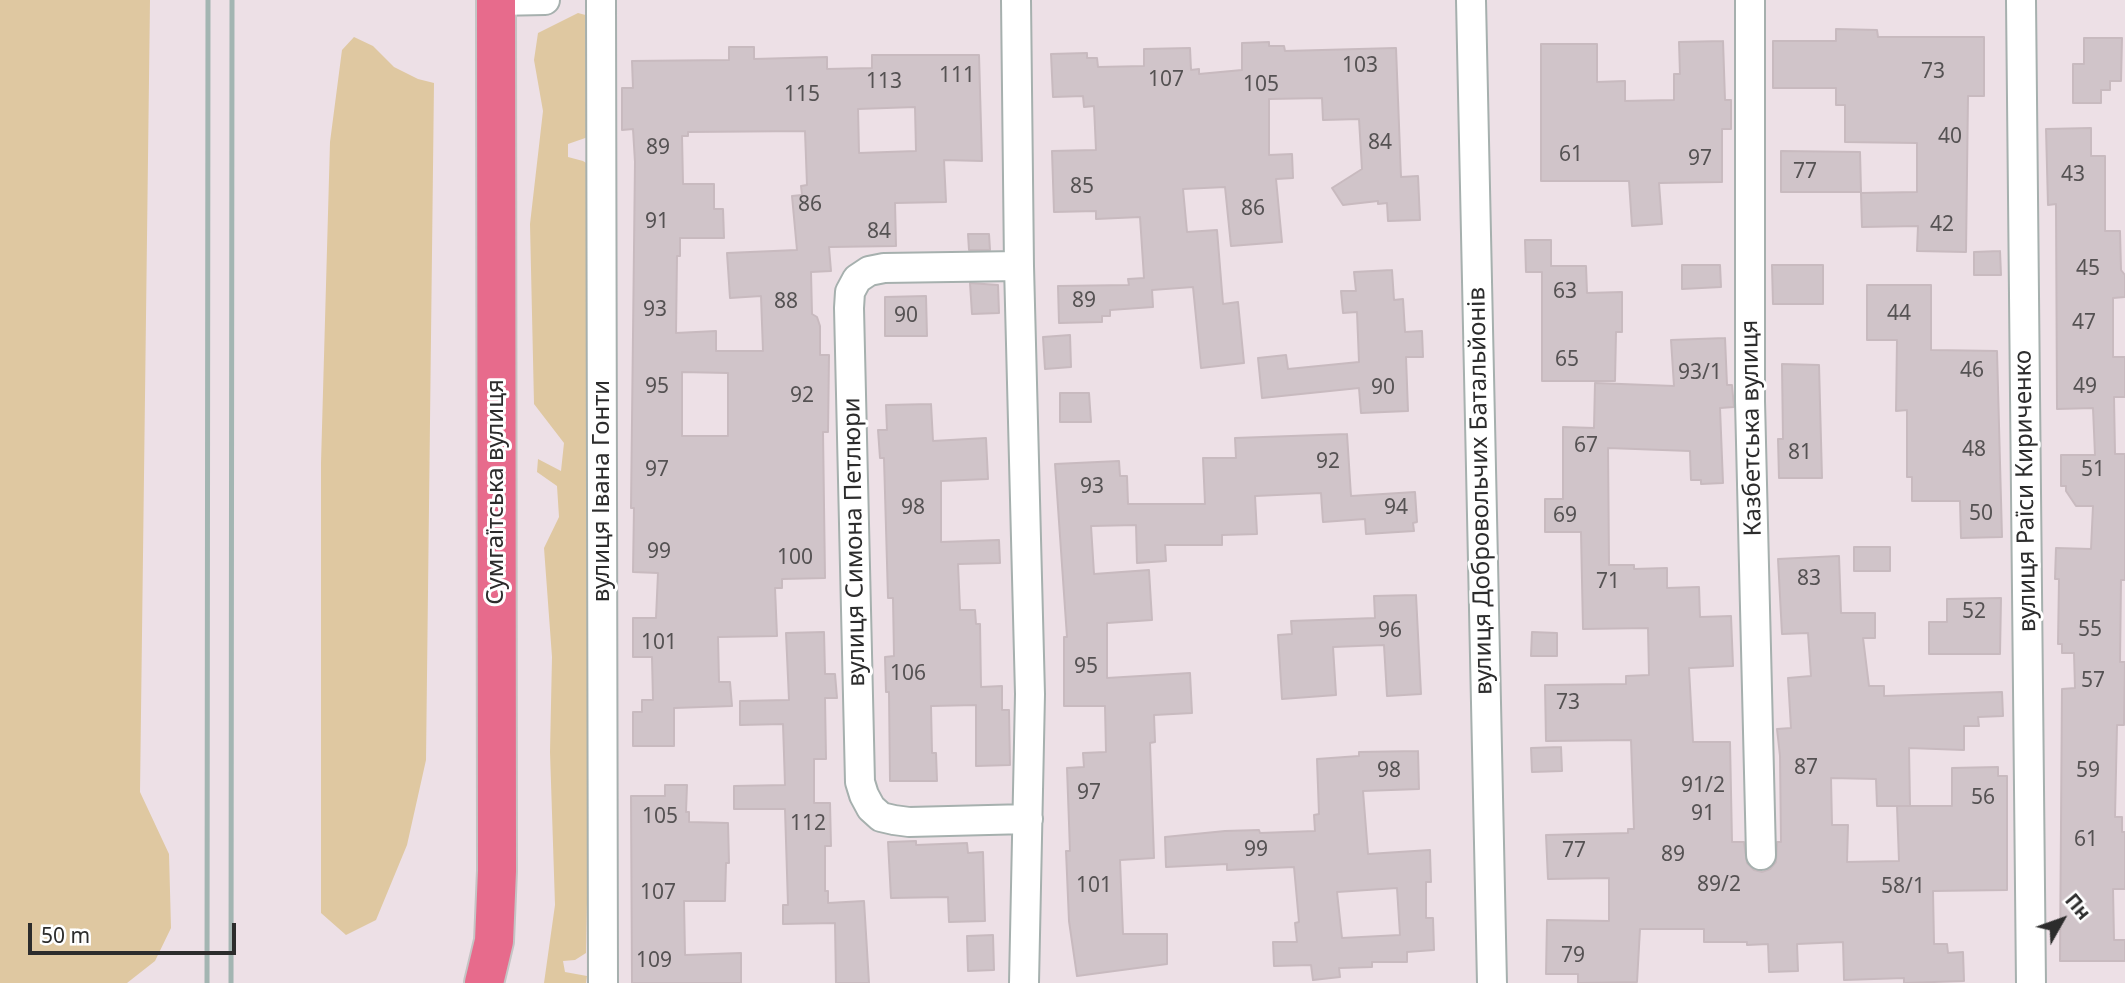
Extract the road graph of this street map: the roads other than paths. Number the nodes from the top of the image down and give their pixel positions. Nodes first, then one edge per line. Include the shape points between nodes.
1 (545, 0) edge
2 (601, 0) edge
3 (1016, 0) edge
4 (1471, 0) edge
5 (1750, 0) edge
6 (2021, 0) edge
7 (496, 1) edge
8 (1019, 266) junction
9 (1028, 819) junction
10 (1761, 855) dead end
11 (484, 983) edge
12 (603, 983) edge
13 (1024, 983) edge
14 (1492, 983) edge
15 (2031, 983) edge

1 - 7 street
2 - 12 street, вулиця Івана Гонти
3 - 8 street
4 - 14 street, вулиця Добровольчих Батальйонів
5 - 10 street, Казбетська вулиця via 1750,401
6 - 15 street, вулиця Раїси Кириченко
7 - 11 main road, Сумгаїтська вулиця via 497,871 494,941
8 - 9 street via 1029,611
8 - 9 street, вулиця Симона Петлюри via 869,271 857,279 849,308 860,782 864,795 881,817 894,820
9 - 13 street

